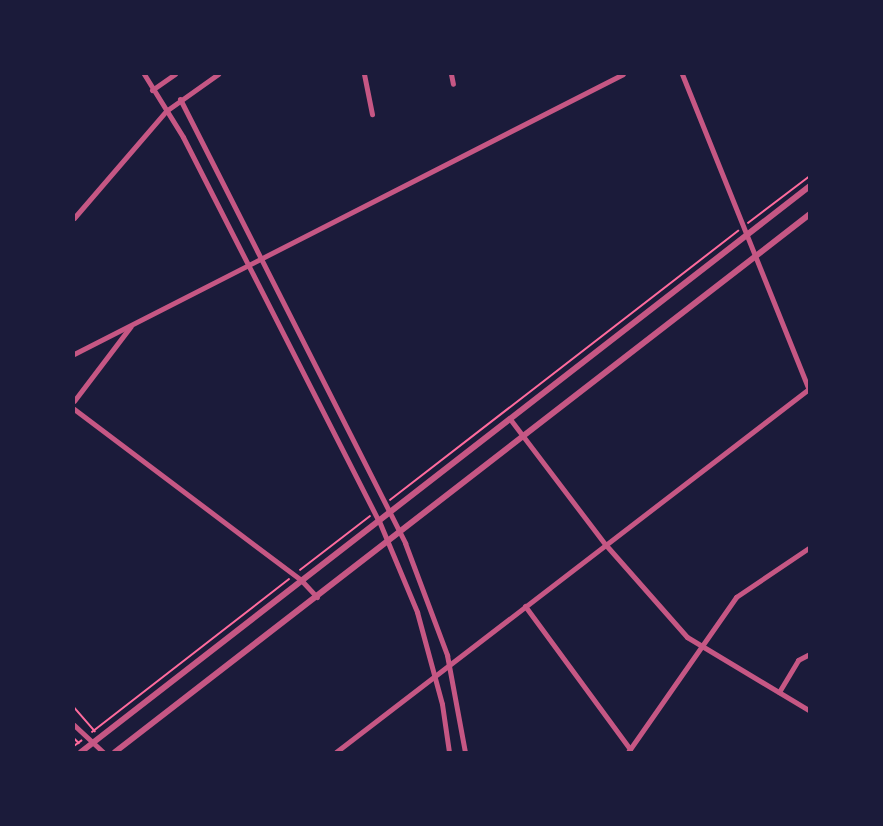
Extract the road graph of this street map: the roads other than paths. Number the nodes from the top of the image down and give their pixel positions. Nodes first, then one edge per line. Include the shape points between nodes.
1 (144, 74) edge
2 (175, 74) edge
3 (218, 74) edge
4 (364, 74) edge
5 (451, 74) edge
6 (623, 74) edge
7 (682, 74) edge
8 (453, 84) dead end
9 (152, 90) junction
10 (180, 99) junction
11 (166, 111) junction
12 (372, 114) dead end
13 (810, 186) edge
14 (810, 214) edge
15 (74, 218) edge
16 (746, 234) junction
17 (260, 257) junction
18 (755, 257) junction
19 (248, 264) junction
20 (132, 324) junction
21 (74, 354) edge
22 (809, 389) edge
23 (74, 401) edge
24 (74, 409) edge
25 (510, 419) junction
26 (523, 436) junction
27 (391, 512) junction
28 (379, 521) junction
29 (400, 533) junction
30 (387, 542) junction
31 (605, 544) junction
32 (810, 547) edge
33 (414, 565) junction
34 (400, 571) junction
35 (302, 581) junction
36 (317, 597) junction
37 (525, 606) junction
38 (700, 647) junction
39 (810, 654) edge
40 (449, 664) junction
41 (435, 675) junction
42 (779, 692) junction
43 (810, 711) edge
44 (74, 725) edge
45 (93, 743) junction
46 (629, 751) edge
47 (81, 753) edge
48 (103, 753) edge
49 (115, 753) edge
50 (336, 753) edge
51 (449, 753) edge
52 (465, 753) edge

1 - 9 street
2 - 9 street
3 - 10 street
4 - 12 street
5 - 8 street
6 - 17 street
7 - 16 street
9 - 11 street
10 - 11 street
10 - 17 street
11 - 15 street
11 - 19 street
13 - 16 street
14 - 18 street
16 - 18 street
16 - 25 street
17 - 19 street
17 - 27 street
18 - 22 street
18 - 26 street
19 - 20 street
19 - 28 street
20 - 21 street
20 - 23 street
22 - 31 street
24 - 35 street
25 - 26 street
25 - 27 street
26 - 29 street
26 - 31 street
27 - 28 street
27 - 29 street
28 - 30 street
28 - 35 street
29 - 30 street
29 - 33 street
30 - 34 street
30 - 36 street
31 - 37 street
31 - 38 street
32 - 38 street via 736,597
33 - 34 street
33 - 40 street
34 - 41 street
35 - 36 street
35 - 45 street
36 - 49 street
37 - 40 street
37 - 46 street
38 - 42 street
38 - 46 street
39 - 42 street via 798,660
40 - 41 street
40 - 52 street
41 - 50 street
41 - 51 street
42 - 43 street
44 - 45 street
45 - 47 street
45 - 48 street

